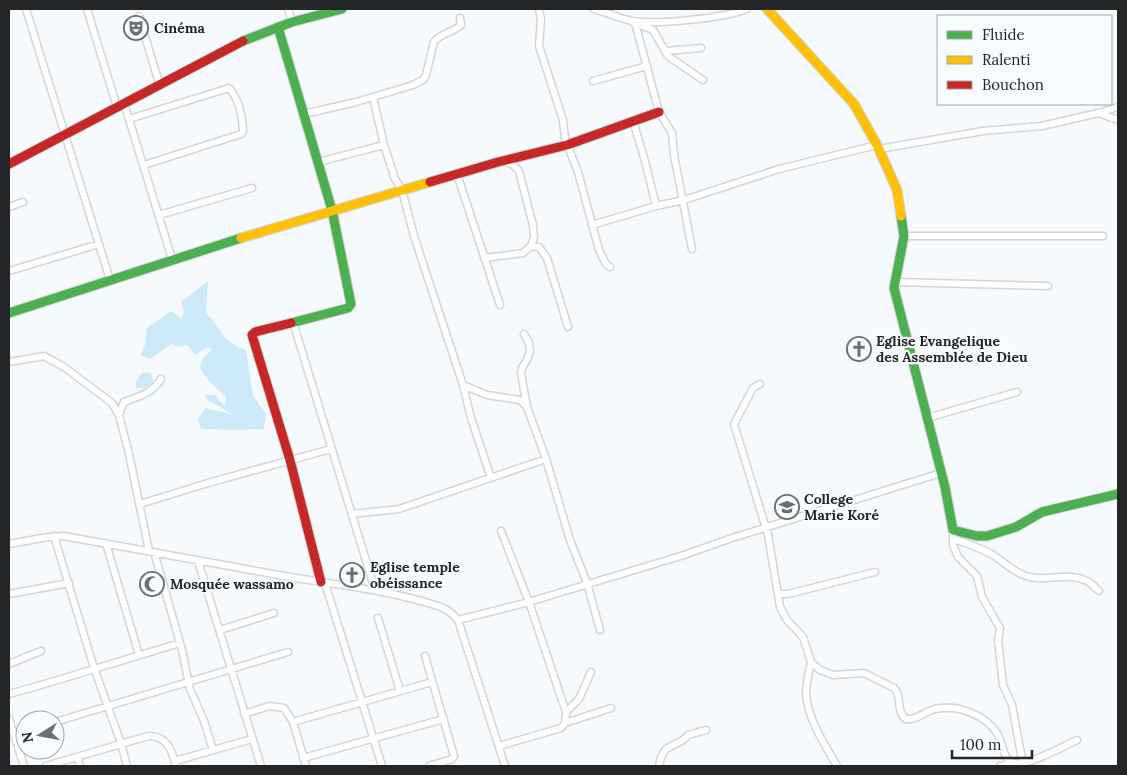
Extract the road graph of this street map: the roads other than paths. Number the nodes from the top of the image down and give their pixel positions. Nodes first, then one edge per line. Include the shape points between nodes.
1 (26, 9) edge
2 (87, 9) edge
3 (288, 9) edge
4 (342, 9) edge
5 (539, 9) edge
6 (594, 9) edge
7 (747, 9) edge
8 (766, 9) edge
9 (139, 16) dead end
10 (460, 18) dead end
11 (292, 22) junction
12 (632, 22) junction
13 (278, 27) junction
14 (701, 48) dead end
15 (666, 51) junction
16 (647, 66) junction
17 (703, 80) dead end
18 (593, 81) dead end
19 (159, 83) junction
20 (373, 97) junction
21 (121, 105) junction
22 (1118, 107) edge
23 (659, 112) junction
24 (304, 114) junction
25 (1098, 114) junction
26 (129, 119) junction
27 (1118, 120) edge
28 (633, 121) junction
29 (65, 135) junction
30 (384, 145) junction
31 (566, 145) junction
32 (878, 147) junction
33 (504, 161) junction
34 (318, 162) junction
35 (9, 164) edge
36 (144, 165) junction
37 (457, 174) junction
38 (252, 188) dead end
39 (402, 190) junction
40 (684, 200) junction
41 (23, 202) dead end
42 (9, 206) edge
43 (656, 206) junction
44 (332, 210) junction
45 (159, 215) junction
46 (592, 225) junction
47 (904, 236) junction
48 (1103, 236) dead end
49 (99, 244) junction
50 (531, 246) junction
51 (692, 249) dead end
52 (484, 258) junction
53 (172, 259) junction
54 (610, 267) dead end
55 (9, 271) edge
56 (110, 280) junction
57 (895, 282) junction
58 (1048, 286) dead end
59 (500, 305) dead end
60 (9, 313) edge
61 (293, 322) junction
62 (568, 327) dead end
63 (524, 334) dead end
64 (9, 362) edge
65 (161, 379) dead end
66 (760, 384) dead end
67 (463, 385) junction
68 (1017, 392) dead end
69 (527, 407) junction
70 (119, 415) junction
71 (927, 418) junction
72 (331, 449) junction
73 (546, 459) junction
74 (290, 460) junction
75 (941, 473) junction
76 (491, 478) junction
77 (1118, 494) edge
78 (140, 504) junction
79 (352, 514) junction
80 (766, 528) junction
81 (501, 531) dead end
82 (953, 535) junction
83 (54, 536) junction
84 (106, 543) junction
85 (9, 544) edge
86 (152, 552) junction
87 (198, 561) junction
88 (874, 572) dead end
89 (68, 583) junction
90 (323, 583) junction
91 (587, 583) junction
92 (375, 590) junction
93 (1099, 591) dead end
94 (9, 594) edge
95 (779, 594) junction
96 (529, 602) junction
97 (274, 613) dead end
98 (378, 618) dead end
99 (458, 620) junction
100 (220, 630) junction
101 (600, 630) dead end
102 (180, 643) junction
103 (41, 651) dead end
104 (288, 652) dead end
105 (139, 655) junction
106 (425, 656) dead end
107 (811, 662) junction
108 (9, 664) edge
109 (94, 668) junction
110 (230, 670) junction
111 (591, 672) dead end
112 (189, 681) junction
113 (432, 682) junction
114 (400, 691) junction
115 (9, 694) edge
116 (362, 701) junction
117 (107, 706) junction
118 (611, 708) dead end
119 (566, 712) junction
120 (244, 714) junction
121 (9, 719) edge
122 (65, 719) edge
123 (444, 719) junction
124 (293, 722) junction
125 (565, 722) junction
126 (706, 730) dead end
127 (14, 735) joint
128 (252, 739) junction
129 (374, 739) junction
130 (1077, 740) dead end
131 (121, 743) junction
132 (499, 746) junction
133 (214, 750) junction
134 (77, 757) junction
135 (303, 758) junction
136 (1012, 763) junction
137 (175, 764) edge
138 (1023, 765) edge
139 (24, 766) edge
140 (46, 766) edge
141 (80, 766) edge
142 (128, 766) edge
143 (261, 766) edge
144 (306, 766) edge
145 (382, 766) edge
146 (429, 766) edge
147 (505, 766) edge
148 (659, 766) edge
149 (837, 766) edge
150 (1000, 766) edge

1 - 29 street
2 - 21 street
3 - 11 street
4 - 11 street
5 - 31 street via 539,46 563,120
6 - 12 street
7 - 12 street via 724,15
8 - 32 street via 854,104
9 - 19 street
10 - 20 street via 461,25 436,38 423,80
11 - 13 street
12 - 15 street via 653,30
12 - 16 street
13 - 19 street via 236,44
13 - 24 street
14 - 15 street
15 - 17 street via 674,61
16 - 18 street
16 - 23 street
19 - 21 street
20 - 24 street
20 - 30 street
21 - 26 street
21 - 29 street
22 - 25 street
23 - 28 street
23 - 40 street via 672,133
24 - 34 street
25 - 27 street
25 - 32 street via 1042,126 983,131
26 - 36 street
26 - 36 street via 228,88 234,94 241,115 241,134
28 - 31 street
28 - 43 street
29 - 35 street
29 - 49 street
30 - 34 street
30 - 39 street via 394,180
31 - 33 street
31 - 46 street via 578,172
32 - 40 street via 779,168
32 - 47 street via 897,190
33 - 37 street
33 - 50 street via 519,171 534,237
34 - 44 street
36 - 45 street
37 - 39 street
37 - 52 street
38 - 45 street
39 - 44 street
39 - 67 street
40 - 43 street
40 - 51 street
41 - 42 street
43 - 46 street
44 - 53 street
44 - 61 street via 350,307
45 - 53 street
46 - 54 street via 599,250
47 - 48 street
47 - 57 street
49 - 55 street
49 - 56 street
50 - 52 street via 523,253
50 - 62 street via 539,247 547,258
52 - 59 street
53 - 56 street
56 - 60 street
57 - 58 street
57 - 71 street
61 - 72 street
61 - 74 street via 252,335
63 - 69 street via 530,343 521,373
64 - 70 street via 44,356 112,403
65 - 70 street via 150,392 124,402
66 - 80 street via 753,388 734,424
67 - 69 street via 487,395 520,400
67 - 76 street
68 - 71 street
69 - 73 street
70 - 78 street
71 - 75 street
72 - 74 street
72 - 79 street
73 - 76 street
73 - 91 street via 570,540
74 - 78 street
74 - 90 street
75 - 80 street
75 - 82 street
76 - 79 street via 399,509
77 - 82 street via 1042,512 1016,528 987,536
78 - 86 street
79 - 92 street
80 - 91 street
80 - 95 street
81 - 96 street
82 - 93 street via 992,554 1016,572 1040,579 1080,578
82 - 138 street via 958,557 977,576 983,599 1000,628 998,640 1003,685 1014,712
83 - 84 street
83 - 85 street
83 - 89 street
84 - 86 street
84 - 105 street
86 - 87 street
86 - 102 street
87 - 90 street
87 - 100 street
88 - 95 street
89 - 94 street
89 - 109 street
90 - 92 street
90 - 116 street
91 - 96 street
91 - 101 street
92 - 99 street via 443,608
95 - 107 street via 782,614 803,637
96 - 99 street
96 - 119 street
97 - 100 street
98 - 114 street
99 - 132 street
100 - 110 street
102 - 105 street
102 - 112 street
103 - 108 street
104 - 110 street
105 - 109 street
106 - 113 street
107 - 136 street via 833,675 864,673 894,688 898,692 900,713 906,719 934,709 951,708 980,717 996,732 1006,759
107 - 149 street via 806,696 824,746
109 - 115 street
109 - 117 street
110 - 112 street
110 - 120 street
111 - 119 street via 579,699
112 - 117 street
112 - 133 street
113 - 114 street
113 - 123 street
114 - 116 street
116 - 124 street
116 - 129 street
117 - 122 street
117 - 131 street
118 - 125 street
119 - 125 street
120 - 124 street via 277,706 284,708
120 - 128 street
121 - 127 street
123 - 129 street
123 - 146 street via 454,758
124 - 135 street
125 - 132 street via 561,728
126 - 148 street via 688,734 666,749
127 - 139 street
128 - 133 street
128 - 143 street
129 - 135 street
129 - 145 street
130 - 138 street
131 - 134 street
131 - 137 street via 156,735 167,745
131 - 142 street
132 - 147 street
133 - 137 street
134 - 140 street
134 - 141 street
135 - 144 street
136 - 138 street
136 - 150 street

